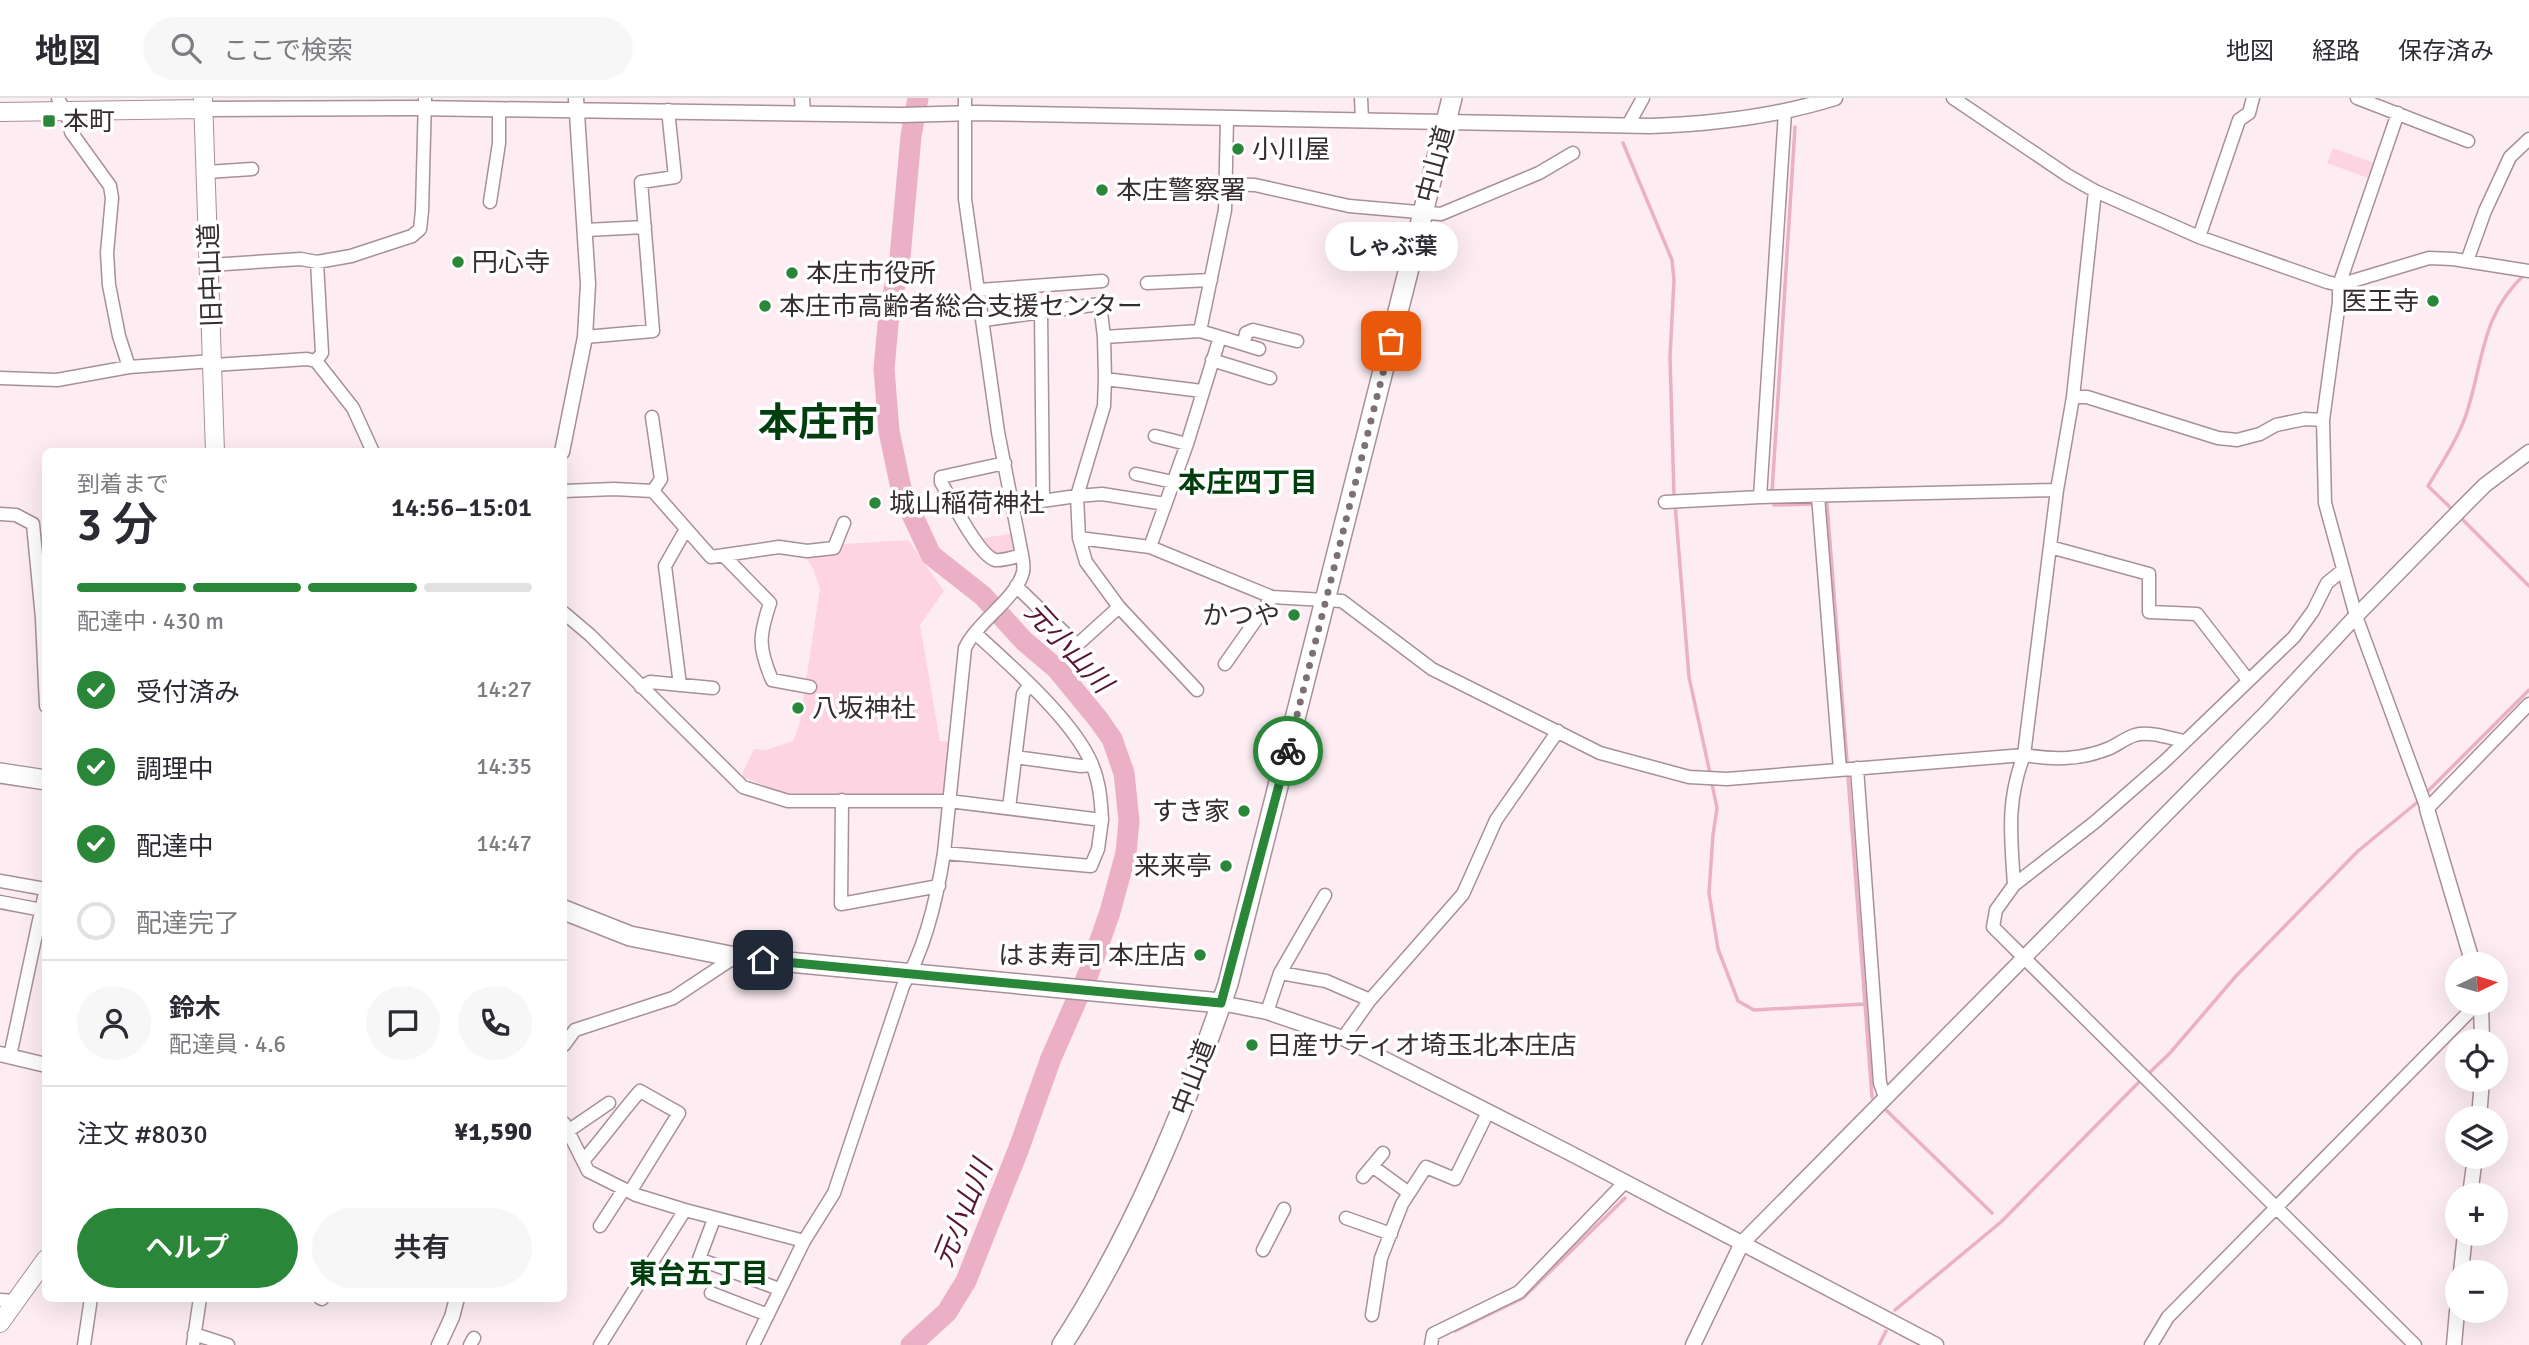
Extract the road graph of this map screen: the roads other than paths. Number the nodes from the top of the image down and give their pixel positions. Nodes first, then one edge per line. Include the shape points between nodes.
1 (965, 98) edge
2 (1361, 98) edge
3 (1452, 98) edge
4 (1643, 98) edge
5 (1835, 98) edge
6 (1953, 98) edge
7 (2253, 98) edge
8 (2357, 98) edge
9 (425, 103) edge
10 (61, 104) edge
11 (203, 104) edge
12 (576, 104) edge
13 (803, 105) edge
14 (499, 109) junction
15 (668, 110) junction
16 (0, 112) edge
17 (1785, 113) junction
18 (2398, 113) junction
19 (964, 114) junction
20 (1227, 118) junction
21 (1362, 120) junction
22 (1447, 121) junction
23 (1628, 125) junction
24 (2529, 139) edge
25 (2468, 141) dead end
26 (1573, 153) dead end
27 (252, 169) dead end
28 (207, 172) junction
29 (1226, 184) junction
30 (2095, 191) junction
31 (489, 202) dead end
32 (1423, 211) junction
33 (645, 227) junction
34 (586, 230) junction
35 (2199, 237) junction
36 (2467, 261) junction
37 (317, 262) junction
38 (210, 265) junction
39 (2529, 271) edge
40 (1211, 280) junction
41 (1102, 281) dead end
42 (1147, 283) dead end
43 (2339, 285) junction
44 (979, 290) junction
45 (1041, 312) junction
46 (984, 320) junction
47 (1200, 331) junction
48 (585, 337) junction
49 (1104, 337) junction
50 (1220, 337) junction
51 (1297, 341) dead end
52 (1244, 343) junction
53 (1259, 349) dead end
54 (1212, 360) junction
55 (316, 361) junction
56 (214, 363) junction
57 (129, 367) junction
58 (0, 378) edge
59 (1270, 378) dead end
60 (1105, 379) junction
61 (1202, 391) junction
62 (2073, 397) junction
63 (652, 416) dead end
64 (2323, 420) junction
65 (1155, 436) dead end
66 (1187, 444) junction
67 (215, 448) edge
68 (371, 448) edge
69 (563, 448) edge
70 (2529, 452) edge
71 (1005, 463) junction
72 (1136, 474) dead end
73 (1173, 482) junction
74 (2057, 490) junction
75 (567, 491) edge
76 (653, 491) junction
77 (1077, 496) junction
78 (1818, 496) junction
79 (1760, 497) junction
80 (1043, 500) junction
81 (1665, 502) dead end
82 (1165, 504) junction
83 (1013, 505) junction
84 (0, 513) edge
85 (844, 523) dead end
86 (686, 529) junction
87 (1079, 538) junction
88 (1150, 547) junction
89 (2050, 547) junction
90 (1022, 555) junction
91 (724, 556) junction
92 (2343, 570) junction
93 (1012, 591) junction
94 (1272, 597) junction
95 (1326, 600) junction
96 (1119, 607) junction
97 (42, 609) edge
98 (567, 616) edge
99 (2356, 616) junction
100 (979, 629) junction
101 (1225, 664) dead end
102 (2248, 680) junction
103 (680, 685) junction
104 (1030, 686) junction
105 (641, 687) junction
106 (810, 687) dead end
107 (713, 688) dead end
108 (1198, 690) dead end
109 (2529, 704) edge
110 (1558, 731) junction
111 (2184, 741) junction
112 (2024, 755) junction
113 (1015, 757) junction
114 (1092, 765) junction
115 (1857, 768) junction
116 (1840, 770) junction
117 (0, 773) edge
118 (42, 779) edge
119 (842, 800) junction
120 (949, 801) junction
121 (1009, 808) junction
122 (2427, 809) junction
123 (1102, 820) junction
124 (944, 853) junction
125 (0, 881) edge
126 (939, 886) junction
127 (2014, 886) junction
128 (42, 887) edge
129 (1325, 895) dead end
130 (0, 902) edge
131 (42, 910) joint
132 (567, 912) edge
133 (2469, 952) edge
134 (736, 957) junction
135 (2024, 957) junction
136 (1280, 973) junction
137 (910, 974) junction
138 (1370, 1000) junction
139 (1221, 1003) junction
140 (1267, 1012) junction
141 (2466, 1015) edge
142 (567, 1025) edge
143 (572, 1033) junction
144 (1343, 1038) junction
145 (567, 1040) edge
146 (5, 1055) edge
147 (42, 1064) edge
148 (1885, 1097) junction
149 (609, 1103) dead end
150 (1488, 1112) junction
151 (567, 1126) edge
152 (567, 1129) edge
153 (1383, 1153) dead end
154 (583, 1161) junction
155 (1372, 1166) junction
156 (1363, 1177) dead end
157 (1624, 1183) junction
158 (627, 1191) junction
159 (1409, 1193) junction
160 (2277, 1208) junction
161 (1284, 1209) dead end
162 (685, 1210) junction
163 (1346, 1218) dead end
164 (714, 1219) junction
165 (600, 1226) dead end
166 (1391, 1234) junction
167 (804, 1241) junction
168 (1742, 1243) junction
169 (1263, 1250) dead end
170 (42, 1263) edge
171 (779, 1289) junction
172 (711, 1293) dead end
173 (8, 1301) edge
174 (90, 1302) edge
175 (199, 1302) edge
176 (456, 1302) edge
177 (768, 1315) junction
178 (1373, 1315) dead end
179 (0, 1323) edge
180 (2456, 1323) edge
181 (194, 1339) edge
182 (83, 1345) edge
183 (228, 1345) edge
184 (439, 1345) edge
185 (600, 1345) edge
186 (753, 1345) edge
187 (1062, 1345) edge
188 (1432, 1345) edge
189 (1693, 1345) edge
190 (1937, 1345) edge
191 (2151, 1345) edge
192 (2415, 1345) edge
193 (2454, 1345) edge

1 - 19 street
2 - 21 street
3 - 22 main road, 中山道
4 - 23 street
5 - 17 street
6 - 30 street
7 - 35 street via 2249,113 2239,120
8 - 18 street
9 - 11 street
9 - 14 street
9 - 37 street via 420,229 412,236 352,256
10 - 11 main road
10 - 16 main road
10 - 57 street via 71,132 110,186 109,285
11 - 28 main road, 旧中山道
12 - 14 street
12 - 15 street
12 - 34 street
13 - 15 street
13 - 19 street
14 - 31 street via 499,143
15 - 33 street via 675,177 641,182
17 - 23 street via 1712,124
17 - 79 street
18 - 25 street
18 - 43 street
19 - 20 street
19 - 44 street via 965,199
20 - 21 street
20 - 29 street
21 - 22 street
22 - 23 street
22 - 32 main road, 中山道
24 - 36 street via 2510,157
26 - 32 street via 1448,213
27 - 28 street
28 - 38 main road, 旧中山道
29 - 32 street via 1255,185 1349,206
29 - 40 street
30 - 35 street
30 - 62 street
32 - 95 main road, 中山道
33 - 34 street
33 - 48 street via 653,331
34 - 48 street
35 - 43 street
36 - 39 street
36 - 43 street via 2430,258
37 - 38 street
37 - 55 street via 322,353
38 - 56 main road, 旧中山道
40 - 42 street
40 - 47 street
41 - 44 street
43 - 64 street
44 - 46 street
45 - 46 street
45 - 49 street via 1100,304
45 - 80 street
46 - 71 street
47 - 49 street
47 - 50 street
48 - 69 street
49 - 60 street
50 - 52 street
50 - 54 street
51 - 52 street via 1253,330
52 - 53 street
54 - 59 street
54 - 61 street
55 - 56 street
55 - 68 street via 352,408
56 - 57 street
56 - 67 main road, 旧中山道
57 - 58 street via 57,380
60 - 61 street
60 - 77 street via 1104,406
61 - 66 street
62 - 64 street via 2087,397 2237,440 2276,425
62 - 74 street
63 - 76 street via 661,479
64 - 92 street via 2325,502
65 - 66 street
66 - 73 street
70 - 99 street via 2485,485
71 - 83 street
71 - 90 street via 941,477 941,482 974,540 992,558
72 - 73 street
73 - 82 street
74 - 78 street
74 - 89 street
75 - 76 street
76 - 86 street
77 - 80 street
77 - 82 street via 1102,494
77 - 87 street
78 - 79 street
78 - 116 street
79 - 81 street
80 - 83 street
82 - 88 street
83 - 90 street
84 - 97 street via 16,514 33,524
85 - 91 street via 834,548 779,547
86 - 91 street via 711,557
86 - 103 street via 665,566
87 - 88 street
87 - 96 street via 1086,562
88 - 94 street
89 - 102 street via 2149,574 2149,612 2197,614
89 - 112 street
90 - 93 street via 1023,571
91 - 106 street via 770,603 761,631 762,652 772,680
92 - 99 street
92 - 102 street via 2327,583 2294,637
93 - 96 street via 1077,645
93 - 100 street
94 - 95 street
94 - 101 street
95 - 110 street via 1342,601 1432,669
95 - 139 main road, 中山道
96 - 108 street
98 - 105 street
99 - 122 street
99 - 135 street
100 - 104 street
100 - 120 street via 965,648
102 - 111 street
103 - 105 street via 650,682
103 - 107 street
104 - 113 street via 1023,694
104 - 114 street via 1078,738
105 - 119 street via 743,787 788,801
109 - 122 street
110 - 116 street via 1600,753 1689,777 1727,779
110 - 138 street via 1496,820 1463,894
111 - 112 street via 2136,735 2072,760
111 - 127 street
112 - 115 street
112 - 127 street via 2010,813
113 - 114 street
113 - 121 street
114 - 123 street
115 - 116 street
115 - 148 street via 1880,1083
117 - 118 main road
119 - 120 street
119 - 126 street via 841,904
120 - 121 street
120 - 124 street
121 - 123 street
122 - 133 street
123 - 124 street via 1091,866
124 - 126 street
125 - 128 street
126 - 137 street
127 - 135 street via 1996,910 1993,927
129 - 136 street
130 - 131 street
131 - 146 street
132 - 134 main road via 630,936
134 - 137 main road
134 - 143 street via 673,998
135 - 148 street
135 - 160 street
136 - 138 street via 1326,981
136 - 140 street
137 - 139 main road
137 - 167 street via 834,1193
138 - 144 street
139 - 140 street
139 - 187 main road, 中山道 via 1136,1212
140 - 144 street
141 - 160 street
142 - 143 street
143 - 145 street
144 - 150 street
146 - 147 street
148 - 168 street
149 - 151 street
150 - 157 street
150 - 159 street via 1455,1179 1426,1167
152 - 154 street
153 - 155 street
154 - 158 street via 588,1171
154 - 158 street via 640,1091 679,1113
155 - 156 street
155 - 159 street
157 - 168 street
157 - 188 street via 1519,1292 1433,1334
158 - 162 street
158 - 165 street
159 - 166 street
160 - 191 street via 2168,1317
160 - 192 street
161 - 169 street
162 - 164 street
162 - 185 street
163 - 166 street
164 - 167 street
164 - 171 street via 699,1259
166 - 178 street via 1381,1258
167 - 171 street
168 - 189 street
168 - 190 street
170 - 173 main road
171 - 177 street
172 - 177 street
173 - 179 main road
174 - 182 street
175 - 181 street
176 - 184 street
177 - 186 street
180 - 193 street
181 - 183 street

